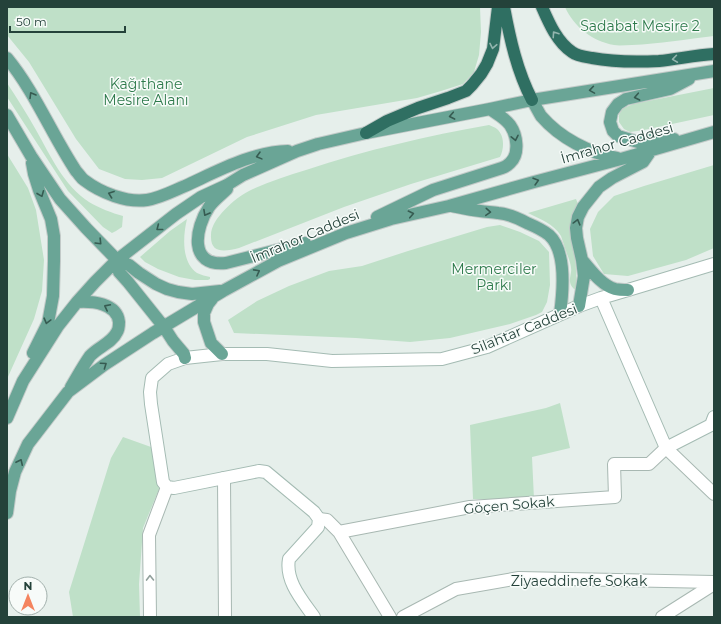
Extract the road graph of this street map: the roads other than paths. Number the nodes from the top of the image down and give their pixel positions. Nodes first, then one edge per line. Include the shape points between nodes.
1 (498, 7) edge
2 (504, 7) edge
3 (542, 7) edge
4 (714, 54) edge
5 (7, 58) edge
6 (714, 71) edge
7 (699, 74) junction
8 (532, 100) junction
9 (490, 109) junction
10 (7, 115) edge
11 (714, 132) edge
12 (366, 133) junction
13 (691, 138) junction
14 (652, 149) junction
15 (297, 151) junction
16 (31, 156) junction
17 (620, 159) junction
18 (243, 175) junction
19 (449, 206) junction
20 (346, 233) junction
21 (117, 260) junction
22 (582, 260) junction
23 (714, 264) edge
24 (628, 290) junction
25 (218, 293) junction
26 (601, 298) junction
27 (77, 302) junction
28 (579, 306) junction
29 (560, 314) junction
30 (164, 327) junction
31 (222, 354) junction
32 (185, 358) junction
33 (23, 381) junction
34 (68, 392) junction
35 (714, 417) edge
36 (7, 418) edge
37 (666, 448) junction
38 (224, 478) junction
39 (167, 486) junction
40 (714, 494) edge
41 (7, 513) edge
42 (319, 519) junction
43 (339, 532) junction
44 (714, 583) edge
45 (150, 617) edge
46 (225, 617) edge
47 (314, 617) edge
48 (390, 617) edge
49 (403, 617) edge
50 (662, 617) edge

1 -> 12 highway via 493,49 481,74 466,91 393,118
2 - 8 highway via 520,73
4 -> 3 highway via 659,61 607,61 586,57 573,53 564,46 550,26
15 -> 5 main road via 260,155 149,200 135,201 111,195 84,180 76,171
6 - 7 main road
7 -> 8 main road
7 -> 13 main road via 670,89 626,99 612,112 610,122 618,136 638,142
8 - 9 main road
8 - 17 main road via 541,115 569,140 604,156
9 -> 12 main road
9 -> 20 main road via 504,118 513,131 516,150 511,163 434,190
10 - 16 main road
11 - 13 main road, İmrahor Caddesi
12 - 15 main road
13 - 14 main road, İmrahor Caddesi
14 - 17 main road, İmrahor Caddesi
22 -> 14 main road via 576,228 578,217 584,207 599,187 643,162
15 - 18 main road
16 -> 21 main road via 60,199
16 -> 33 main road via 34,174 54,236 54,280 48,323 32,355
19 -> 17 main road, İmrahor Caddesi
18 -> 20 main road via 209,207 198,236 198,245 204,258 219,264 226,263
18 -> 21 main road via 201,197
20 -> 19 main road, İmrahor Caddesi via 391,219
19 -> 29 main road via 517,218 549,235 560,256
25 -> 20 main road, İmrahor Caddesi via 278,261
21 - 25 main road via 167,289 192,294
21 - 27 main road
21 - 30 main road via 119,272
22 - 24 main road via 604,283 614,289
22 - 28 main road via 584,276
23 - 24 street, Silahtar Caddesi
24 - 26 street, Silahtar Caddesi
25 - 30 main road, İmrahor Caddesi
25 - 31 main road via 208,304 204,322 212,343
26 - 28 street, Silahtar Caddesi
26 - 37 street
27 - 33 main road via 58,326
34 -> 27 main road via 91,355 112,339 119,325 116,313 111,308 88,301
28 - 29 street, Silahtar Caddesi
29 - 31 street, Silahtar Caddesi via 487,347 442,360 332,361 267,354
30 - 32 main road
34 -> 30 main road, İmrahor Caddesi via 104,365
31 - 32 street, Silahtar Caddesi
32 - 39 street, Silahtar Caddesi via 168,364 152,378 150,392 163,482
33 - 36 main road
41 -> 34 main road, İmrahor Caddesi via 13,478 28,444
35 - 37 street via 711,425
37 - 40 street
37 - 43 street, Göçen Sokak via 649,464 614,464 615,497 470,507
38 - 39 street via 174,488
38 - 42 street via 266,472
38 - 46 street
45 -> 39 street via 149,535
42 - 43 street via 326,520
42 - 47 street via 318,527 289,559 288,566 295,589
43 - 48 street
44 - 49 street, Ziyaeddinefe Sokak via 519,578 456,589
44 - 50 street

